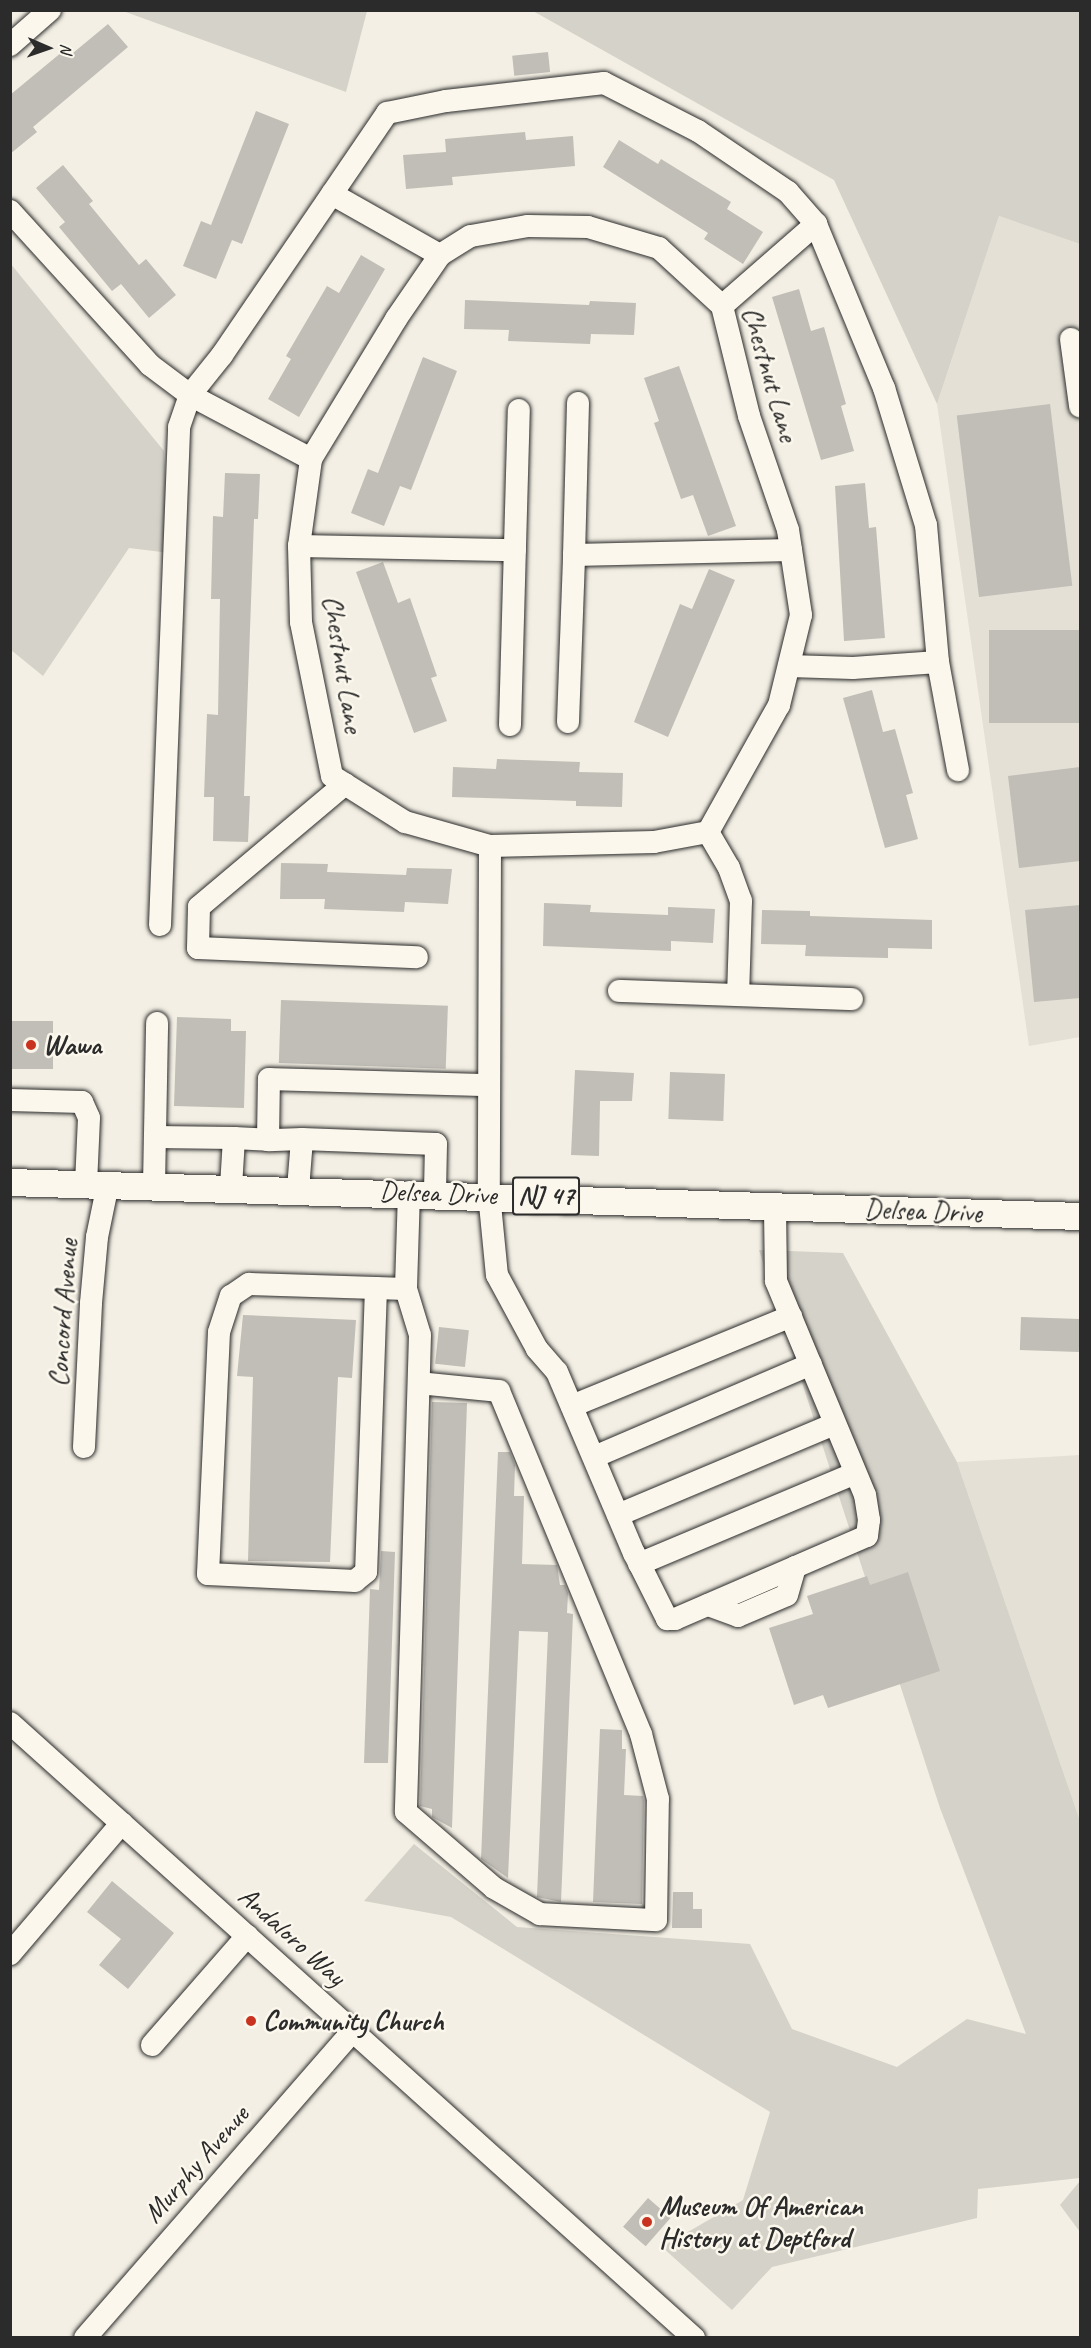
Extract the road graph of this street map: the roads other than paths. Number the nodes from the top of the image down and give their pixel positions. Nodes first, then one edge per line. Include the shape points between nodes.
1 (50, 10) edge
2 (10, 45) edge
3 (332, 194) junction
4 (10, 211) edge
5 (816, 224) junction
6 (440, 255) junction
7 (722, 306) junction
8 (1071, 339) dead end
9 (190, 395) junction
10 (578, 403) dead end
11 (1080, 406) edge
12 (519, 410) dead end
13 (311, 459) junction
14 (299, 546) junction
15 (791, 549) junction
16 (515, 550) junction
17 (574, 555) junction
18 (938, 662) junction
19 (789, 666) junction
20 (568, 722) dead end
21 (510, 725) dead end
22 (958, 770) dead end
23 (345, 784) junction
24 (708, 832) junction
25 (490, 846) junction
26 (199, 907) junction
27 (417, 957) dead end
28 (620, 991) dead end
29 (738, 995) junction
30 (852, 999) dead end
31 (157, 1023) dead end
32 (489, 1085) junction
33 (10, 1100) edge
34 (154, 1137) junction
35 (234, 1138) junction
36 (268, 1140) junction
37 (302, 1140) junction
38 (10, 1182) edge
39 (97, 1184) junction
40 (153, 1185) junction
41 (231, 1187) junction
42 (298, 1189) junction
43 (422, 1192) junction
44 (489, 1194) junction
45 (775, 1206) junction
46 (1080, 1216) edge
47 (376, 1288) junction
48 (406, 1289) junction
49 (791, 1316) junction
50 (811, 1364) junction
51 (419, 1383) junction
52 (572, 1406) junction
53 (835, 1424) junction
54 (84, 1447) dead end
55 (594, 1457) junction
56 (855, 1473) junction
57 (618, 1515) junction
58 (639, 1564) junction
59 (10, 1723) edge
60 (122, 1823) junction
61 (247, 1936) junction
62 (10, 1954) edge
63 (353, 2031) junction
64 (153, 2045) dead end
65 (86, 2337) edge
66 (694, 2337) edge

1 - 2 street
3 - 5 street via 387,113 446,101 604,83 698,131 788,192
3 - 6 street
3 - 9 street
4 - 9 street via 150,365
5 - 7 street
5 - 18 street via 884,388 926,525
6 - 7 street, Chestnut Lane via 471,236 528,226 588,227 659,248
6 - 13 street, Chestnut Lane
7 - 15 street, Chestnut Lane via 749,416
8 - 11 street
9 - 13 street
9 - 26 street via 179,427 176,466 160,915
10 - 17 street
12 - 16 street
13 - 14 street, Chestnut Lane
14 - 16 street
14 - 23 street, Chestnut Lane via 301,622 333,776
15 - 17 street
15 - 19 street, Chestnut Lane via 801,615
16 - 21 street
17 - 20 street
18 - 19 street via 854,668
18 - 22 street
19 - 24 street, Chestnut Lane via 779,705
23 - 25 street, Chestnut Lane via 405,822
23 - 26 street
24 - 25 street, Chestnut Lane via 654,842
24 - 29 street via 729,868 741,901
25 - 32 street
26 - 27 street via 198,948
28 - 29 street
29 - 30 street
31 - 34 street
32 - 36 street via 269,1079
32 - 44 street
33 - 39 street, Concord Avenue via 82,1102 89,1118
34 - 35 street
34 - 40 street
35 - 36 street
35 - 41 street
36 - 37 street
37 - 42 street
37 - 43 street via 436,1144
38 - 39 main road, Delsea Drive / NJ 47
39 - 40 main road, Delsea Drive / NJ 47
39 - 54 street, Concord Avenue
40 - 41 main road, Delsea Drive / NJ 47
41 - 42 main road, Delsea Drive / NJ 47
42 - 43 main road, Delsea Drive / NJ 47
43 - 44 main road, Delsea Drive / NJ 47
43 - 48 street
44 - 45 main road, Delsea Drive / NJ 47
44 - 52 street via 497,1275 537,1348 557,1372
45 - 46 main road, Delsea Drive / NJ 47
45 - 49 street via 776,1281
47 - 47 street via 249,1284 231,1296 219,1332 208,1574 356,1581 366,1572
47 - 48 street
48 - 51 street via 420,1335
49 - 50 street
49 - 52 street
50 - 53 street
50 - 55 street
51 - 51 street via 406,1812 494,1888 540,1914 656,1920 658,1799 641,1734 500,1391
52 - 55 street
53 - 56 street
53 - 57 street
55 - 57 street
56 - 58 street
56 - 58 street via 869,1520 867,1536 708,1605 667,1619
57 - 58 street
59 - 60 street, Andaloro Way
60 - 61 street, Andaloro Way
60 - 62 street
61 - 63 street, Andaloro Way
61 - 64 street
63 - 65 street, Murphy Avenue
63 - 66 street, Andaloro Way

